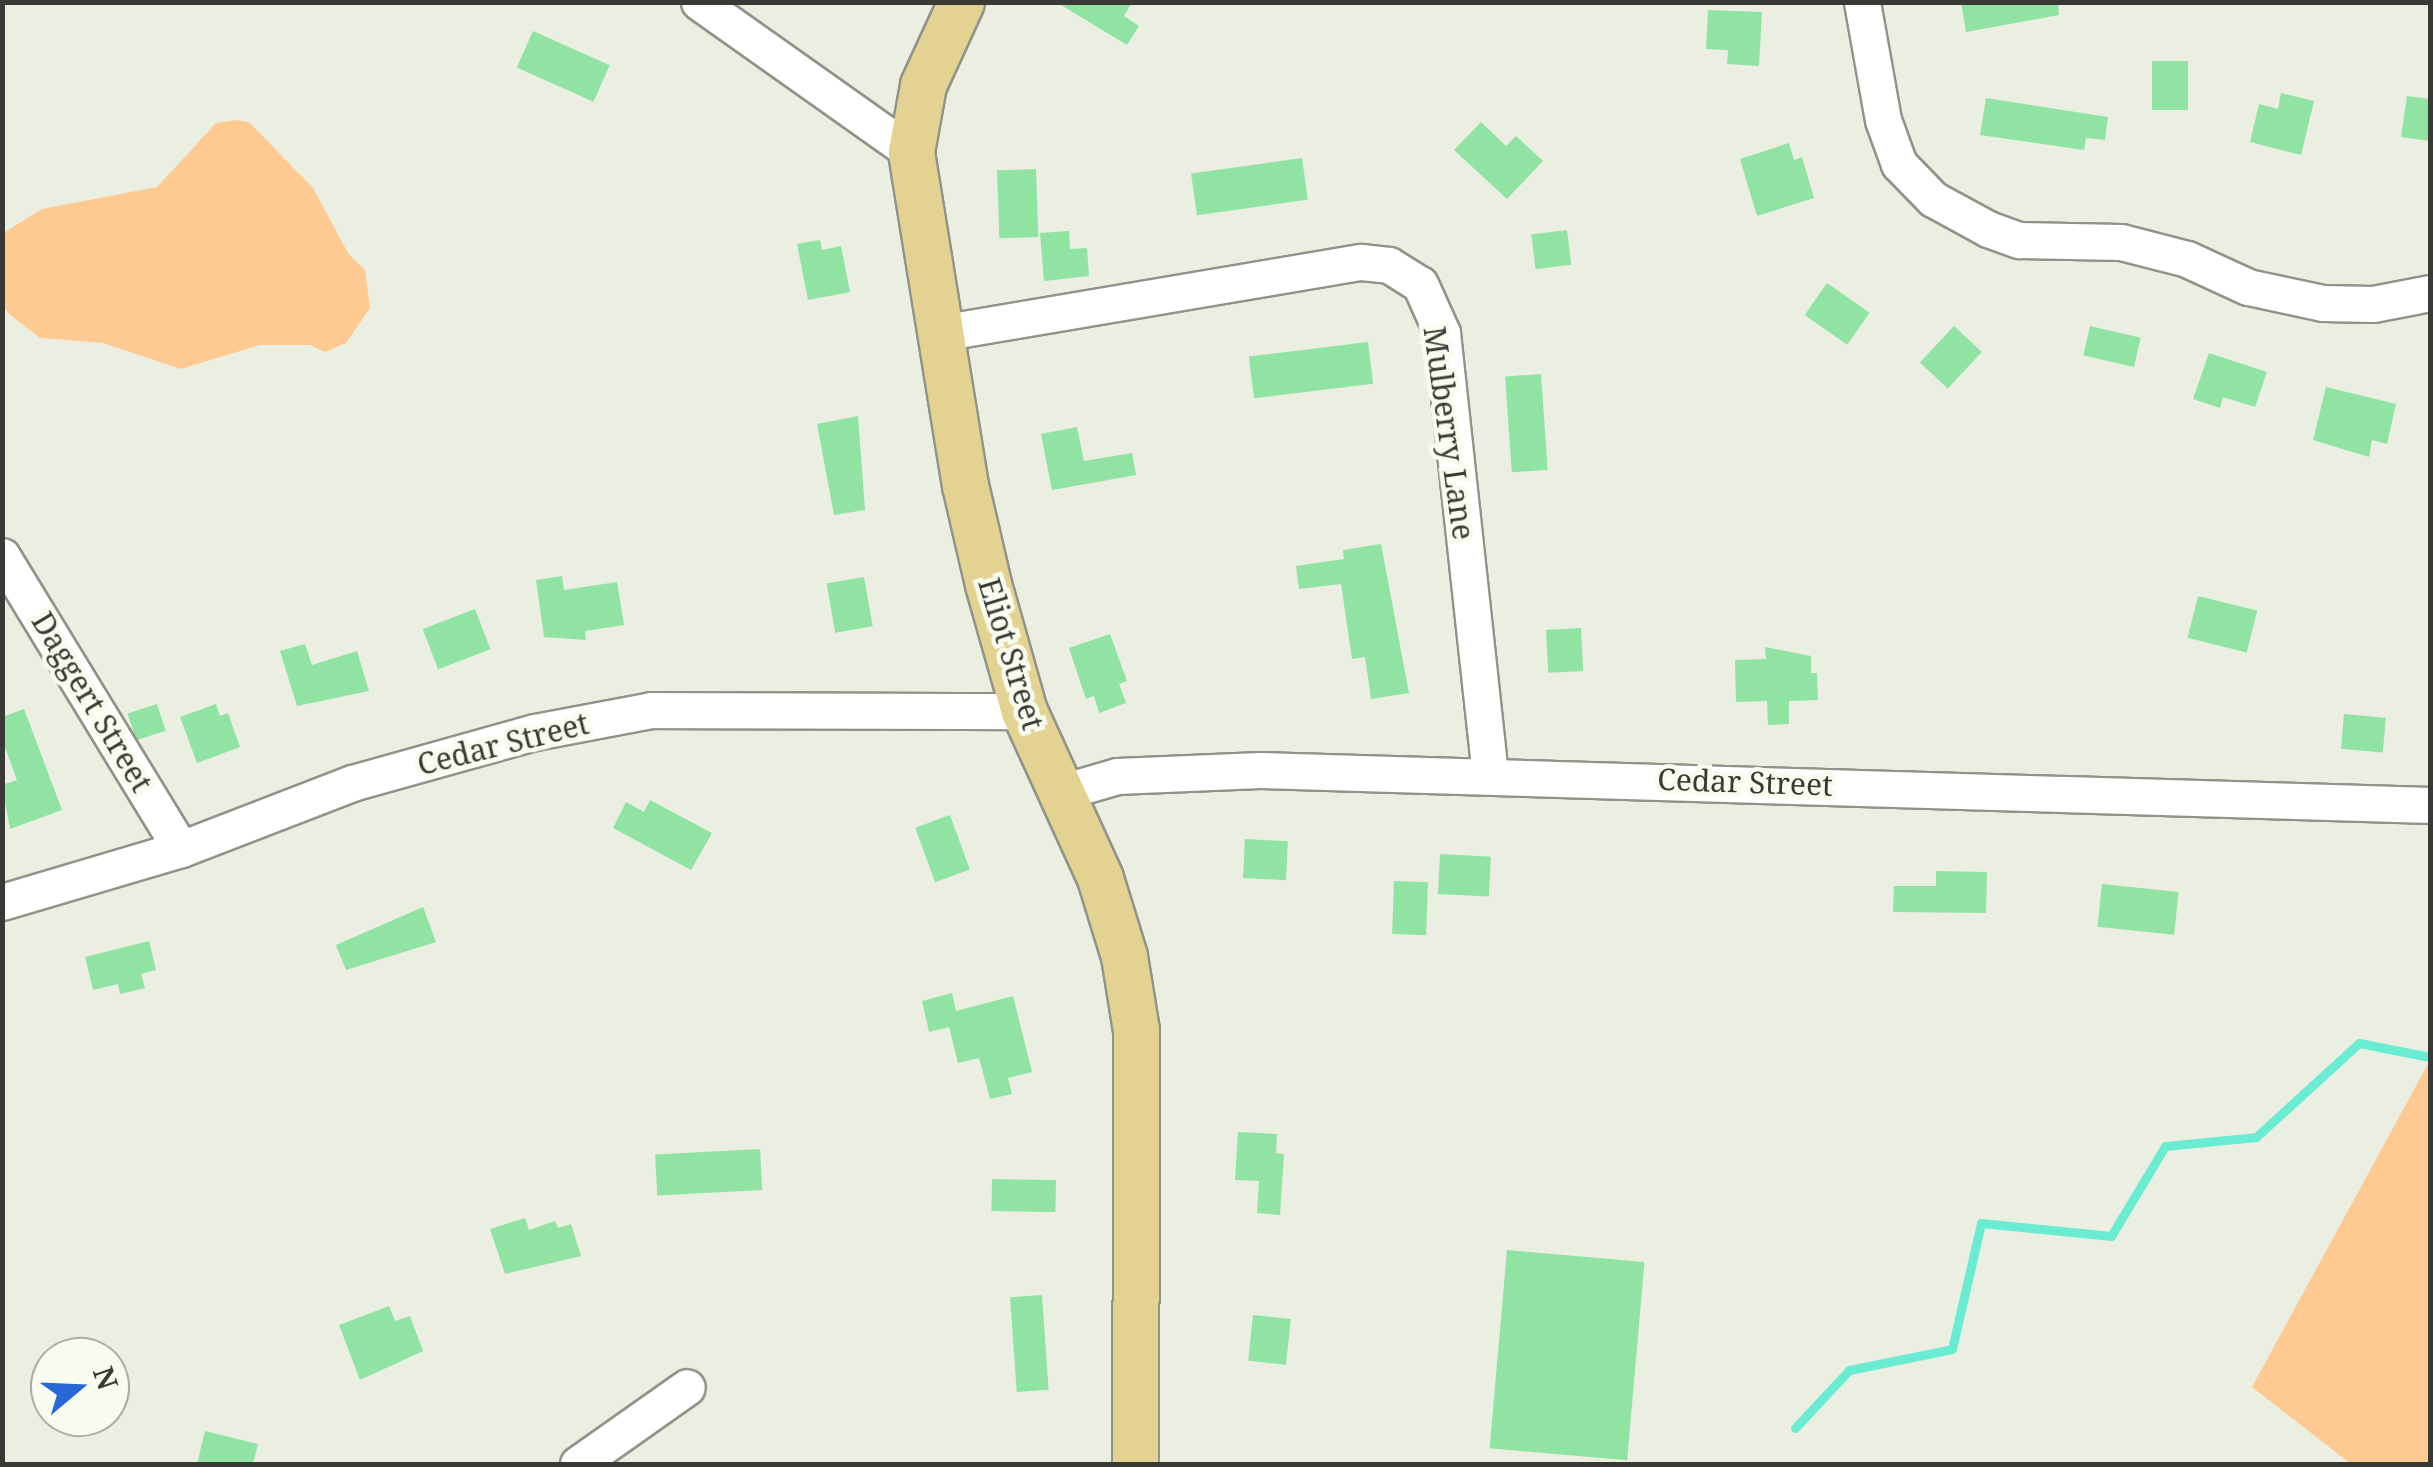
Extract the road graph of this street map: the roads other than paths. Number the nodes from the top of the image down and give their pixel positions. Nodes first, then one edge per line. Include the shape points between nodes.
1 (699, 2) edge
2 (962, 2) edge
3 (1862, 2) edge
4 (911, 152) junction
5 (2430, 292) edge
6 (940, 333) junction
7 (2, 556) edge
8 (1024, 711) junction
9 (1490, 774) junction
10 (1062, 792) junction
11 (2430, 805) edge
12 (181, 849) junction
13 (2, 902) edge
14 (687, 1387) dead end
15 (578, 1464) edge
16 (1134, 1464) edge

1 - 4 street
2 - 4 main road, Eliot Street via 923,84
3 - 5 street via 1898,164 1933,199 1988,228 2019,240 2121,242 2186,259 2248,287 2324,304 2373,304
4 - 6 main road, Eliot Street
6 - 8 main road, Eliot Street via 965,485
6 - 9 street, Mulberry Lane via 1361,262 1388,266 1420,284 1442,333
7 - 12 street, Daggert Street
8 - 10 main road, Eliot Street
8 - 12 street, Cedar Street via 651,710 536,732 352,783
9 - 10 street, Cedar Street via 1260,770 1117,776
9 - 11 street, Cedar Street via 2192,803
10 - 16 main road, Eliot Street via 1100,878 1124,956 1136,1030
12 - 13 street, Cedar Street
14 - 15 street

